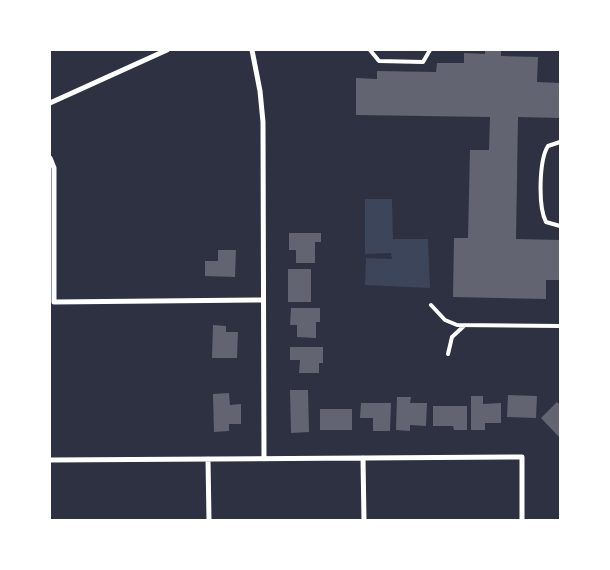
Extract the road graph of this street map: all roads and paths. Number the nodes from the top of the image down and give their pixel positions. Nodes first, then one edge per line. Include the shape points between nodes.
1 (166, 50) edge
2 (252, 50) edge
3 (370, 50) edge
4 (430, 50) edge
5 (50, 103) edge
6 (560, 142) edge
7 (50, 158) edge
8 (560, 226) edge
9 (263, 300) junction
10 (431, 305) dead end
11 (464, 325) junction
12 (560, 326) edge
13 (448, 354) dead end
14 (363, 458) junction
15 (208, 459) junction
16 (264, 459) junction
17 (50, 460) edge
18 (209, 520) edge
19 (364, 520) edge
20 (522, 520) edge

1 - 5 street
2 - 9 street via 263,122
3 - 4 lane via 379,61 391,62 423,62
6 - 8 lane via 548,146 543,154 541,205 546,222
7 - 9 street via 54,168 54,302
9 - 16 street
10 - 11 lane via 445,320
11 - 12 lane
11 - 13 lane via 452,337
14 - 16 street
14 - 19 street
14 - 20 street via 522,458
15 - 16 street
15 - 17 street
15 - 18 street

